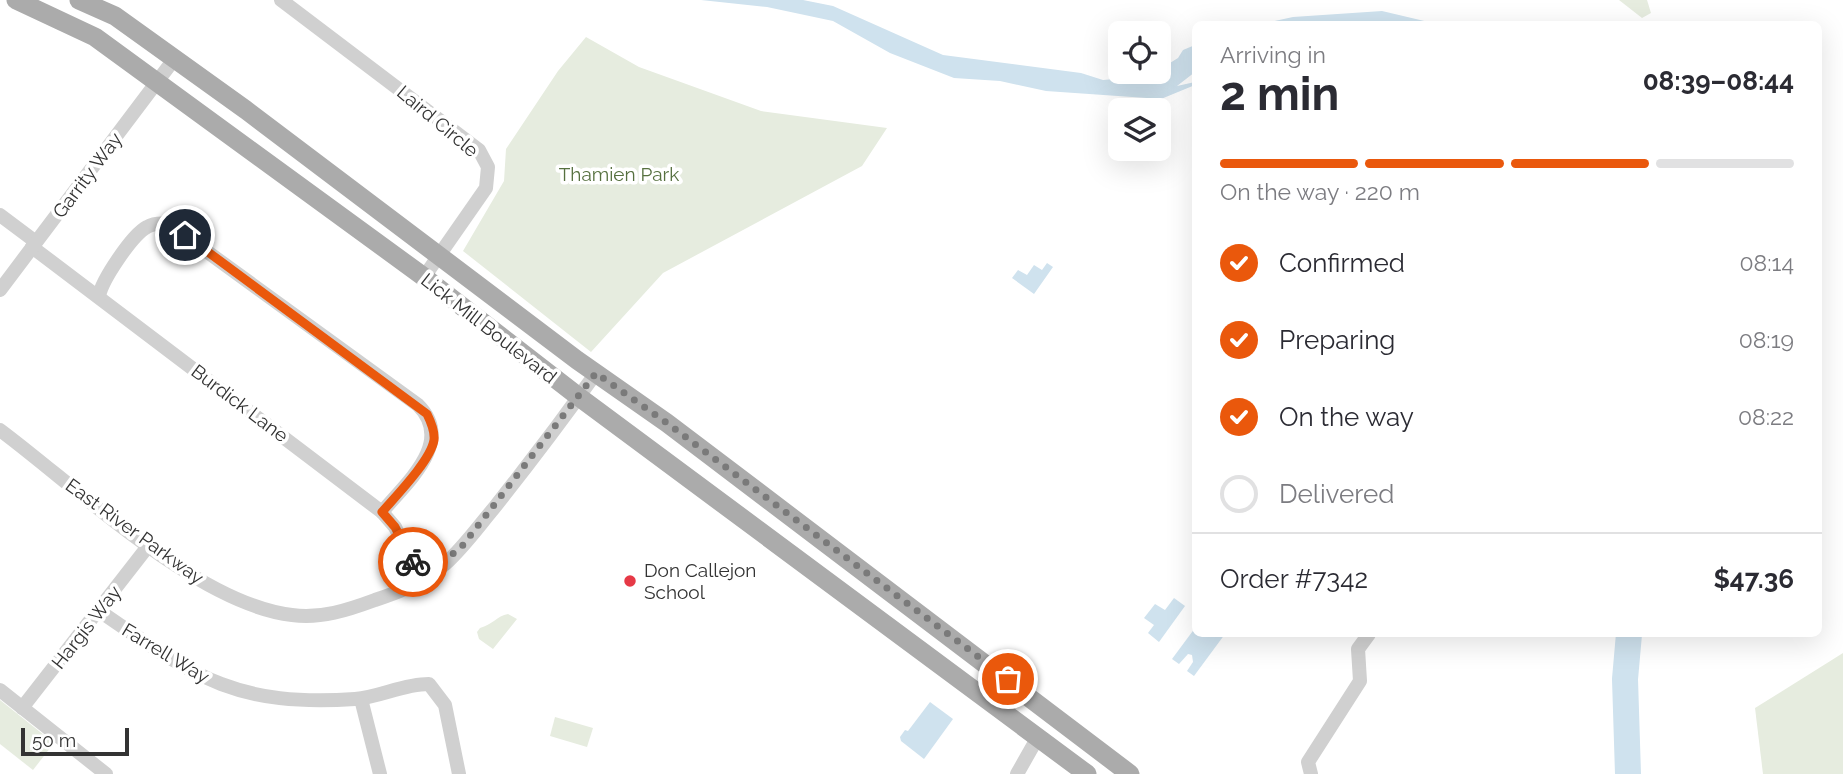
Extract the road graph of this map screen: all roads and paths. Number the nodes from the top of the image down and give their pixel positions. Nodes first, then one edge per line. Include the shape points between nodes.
1 (16, 0) edge
2 (79, 0) edge
3 (281, 0) edge
4 (175, 58) junction
5 (156, 83) junction
6 (0, 215) edge
7 (34, 245) junction
8 (439, 255) junction
9 (424, 278) junction
10 (0, 290) edge
11 (99, 296) junction
12 (596, 373) junction
13 (579, 397) junction
14 (0, 430) edge
15 (382, 512) junction
16 (149, 545) junction
17 (421, 581) junction
18 (98, 610) junction
19 (1367, 637) edge
20 (0, 690) edge
21 (360, 699) junction
22 (22, 708) junction
23 (1038, 737) junction
24 (106, 774) edge
25 (380, 774) edge
26 (459, 774) edge
27 (1017, 774) edge
28 (1087, 774) edge
29 (1130, 774) edge
30 (1311, 774) edge

1 - 5 main road, Lick Mill Boulevard via 95,37
2 - 4 main road, Lick Mill Boulevard via 115,16
3 - 8 street, Laird Circle via 479,150 488,167 486,188
4 - 5 street, Garrity Way
4 - 8 main road, Lick Mill Boulevard
5 - 7 street, Garrity Way
5 - 9 main road, Lick Mill Boulevard
6 - 7 street, Burdick Lane
7 - 10 street, Garrity Way
7 - 11 street, Burdick Lane
8 - 9 street, Laird Circle
8 - 12 main road, Lick Mill Boulevard
9 - 13 main road, Lick Mill Boulevard
11 - 15 street, Burdick Lane
11 - 15 street via 103,281 144,228 169,223 418,405 433,425 434,441
12 - 13 street, East River Parkway
12 - 29 main road, Lick Mill Boulevard
13 - 17 street, East River Parkway via 463,545
13 - 23 main road, Lick Mill Boulevard
14 - 16 street, East River Parkway
15 - 17 street, Burdick Lane via 395,527
16 - 17 street, East River Parkway via 219,591 293,616 326,616
16 - 18 street, Hargis Way
18 - 21 street, Farrell Way via 160,653 221,686 285,700
18 - 22 street, Hargis Way
19 - 30 street via 1358,649 1360,681 1308,762
20 - 22 street
21 - 25 street
21 - 26 street, Farrell Way via 429,684 445,705
22 - 24 street
23 - 27 street
23 - 28 main road, Lick Mill Boulevard

